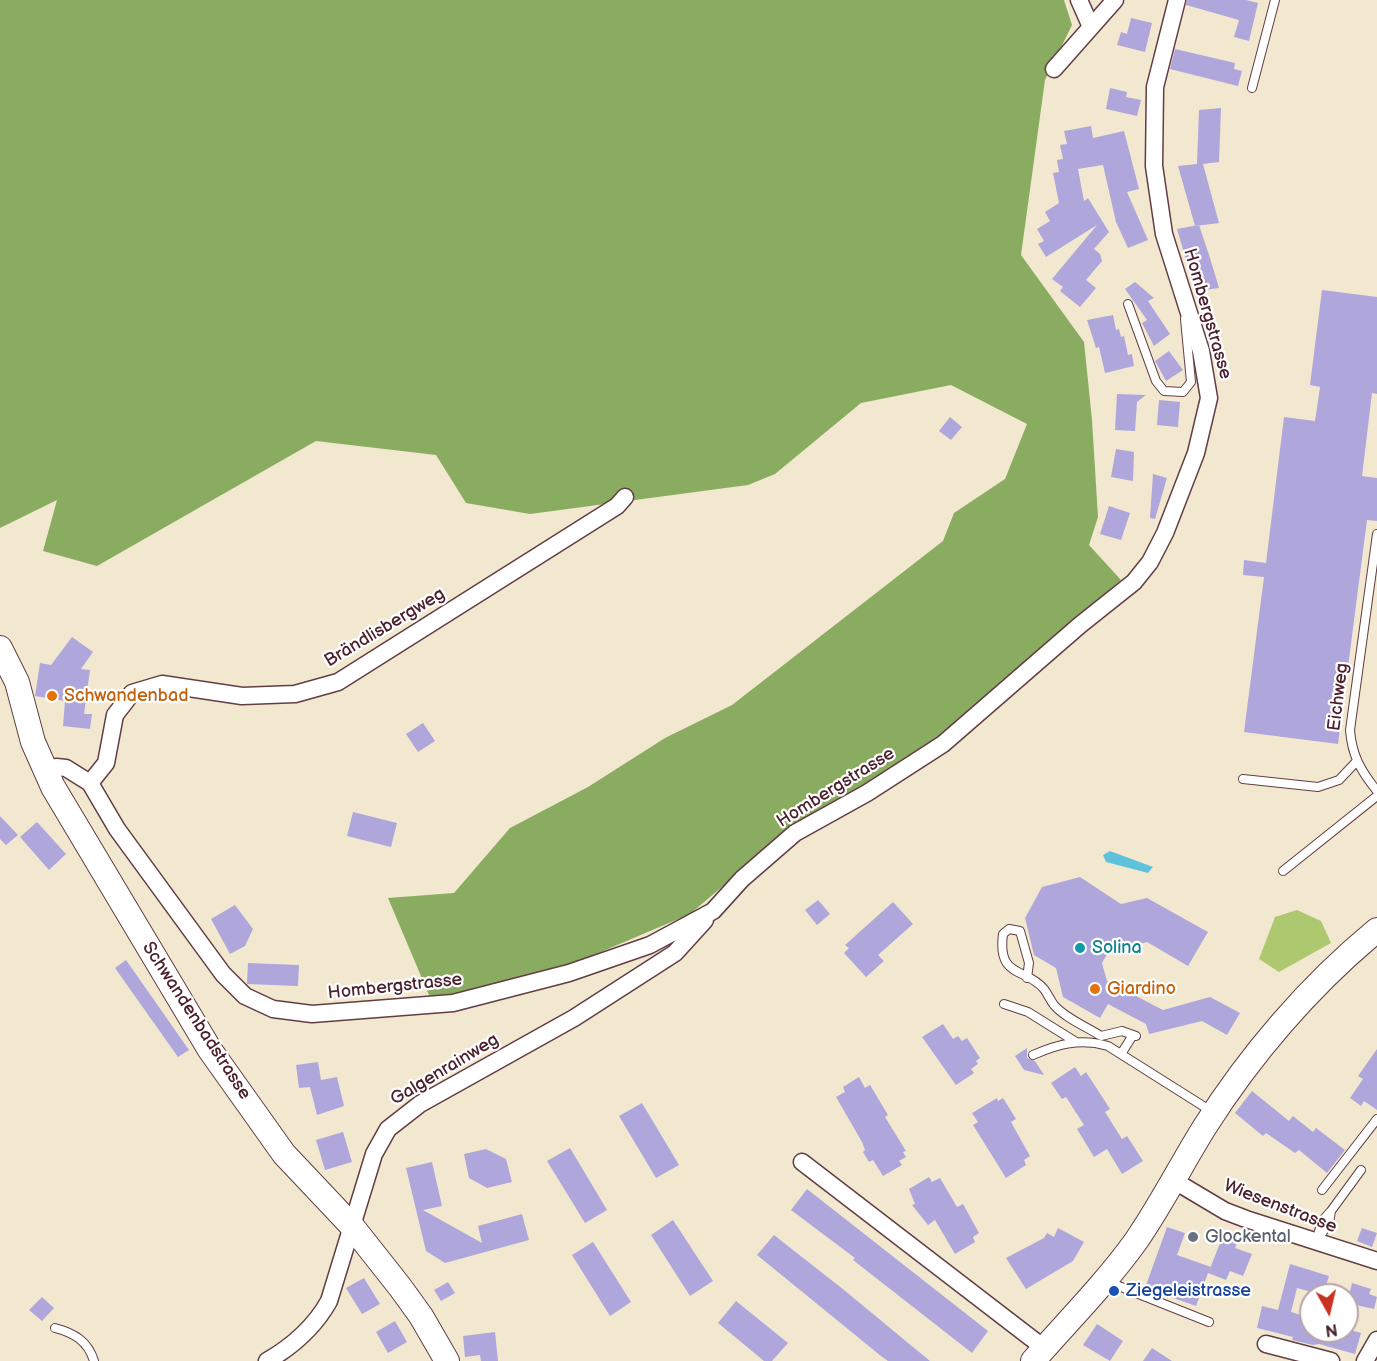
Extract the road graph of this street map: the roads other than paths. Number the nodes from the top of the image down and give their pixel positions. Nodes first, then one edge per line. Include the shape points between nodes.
1 (1078, 0) edge
2 (1115, 0) edge
3 (1177, 0) edge
4 (1275, 0) edge
5 (1092, 27) junction
6 (1054, 69) dead end
7 (1252, 88) dead end
8 (1128, 304) dead end
9 (1185, 307) junction
10 (625, 497) dead end
11 (1377, 534) edge
12 (1373, 599) edge
13 (0, 648) edge
14 (1356, 762) junction
15 (45, 771) junction
16 (1243, 779) dead end
17 (90, 783) junction
18 (1377, 794) edge
19 (1282, 871) dead end
20 (713, 911) junction
21 (1377, 930) edge
22 (1027, 978) junction
23 (1004, 1004) dead end
24 (1101, 1036) junction
25 (1090, 1041) junction
26 (1076, 1042) junction
27 (1121, 1054) junction
28 (1033, 1056) dead end
29 (1214, 1113) junction
30 (1377, 1119) edge
31 (802, 1162) dead end
32 (1361, 1170) dead end
33 (1173, 1180) junction
34 (1322, 1190) dead end
35 (351, 1225) junction
36 (1315, 1243) junction
37 (1377, 1261) edge
38 (1105, 1281) junction
39 (1209, 1322) dead end
40 (55, 1328) dead end
41 (1377, 1340) edge
42 (1266, 1344) dead end
43 (1038, 1355) edge
44 (94, 1361) edge
45 (267, 1361) edge
46 (447, 1361) edge
47 (1331, 1361) edge
48 (1365, 1361) edge

1 - 5 street
2 - 5 street
3 - 9 street, Hombergstrasse via 1155,87 1153,147 1160,213
4 - 7 lane
5 - 6 street
8 - 9 lane via 1160,388 1178,392 1187,390 1191,382
9 - 20 street, Hombergstrasse via 1206,369 1208,410 1192,463 1150,562 1134,582 943,744 795,833 742,879
10 - 17 street, Brändlisbergweg via 518,571 338,682 295,694 242,696 162,684 132,693 115,715 106,762
11 - 12 lane, Eichweg
12 - 14 lane, Eichweg via 1350,730
13 - 15 street, Schwandenbadstrasse via 17,682
14 - 16 lane via 1339,780 1318,787
14 - 18 lane, Eichweg
15 - 17 street, Hombergstrasse via 66,768
15 - 35 street, Schwandenbadstrasse via 84,843 210,1050 284,1154
17 - 20 street, Hombergstrasse via 117,829 223,974 245,996 273,1009 312,1014 453,1003 569,973 650,945
18 - 19 lane
20 - 35 street, Galgenrainweg via 675,953 574,1018 400,1118 377,1147
21 - 29 street via 1326,977 1264,1045
22 - 22 lane via 1029,963 1020,931 1009,930 1003,934 1005,962
22 - 24 lane via 1043,987 1055,1007
23 - 26 lane via 1028,1012
24 - 25 lane
24 - 27 lane via 1122,1031 1134,1036
25 - 26 lane
25 - 27 lane
26 - 28 lane via 1054,1046
27 - 29 lane
29 - 33 street
30 - 34 lane
31 - 43 street
32 - 36 lane via 1331,1211 1329,1223
33 - 36 street, Wiesenstrasse via 1225,1211
33 - 38 street via 1143,1230
35 - 45 street, Galgenrainweg via 335,1286 322,1314 298,1340
35 - 46 street, Schwandenbadstrasse via 421,1316
36 - 37 street, Wiesenstrasse
38 - 39 lane
38 - 43 street
40 - 44 lane via 78,1337
41 - 48 street
42 - 47 street

